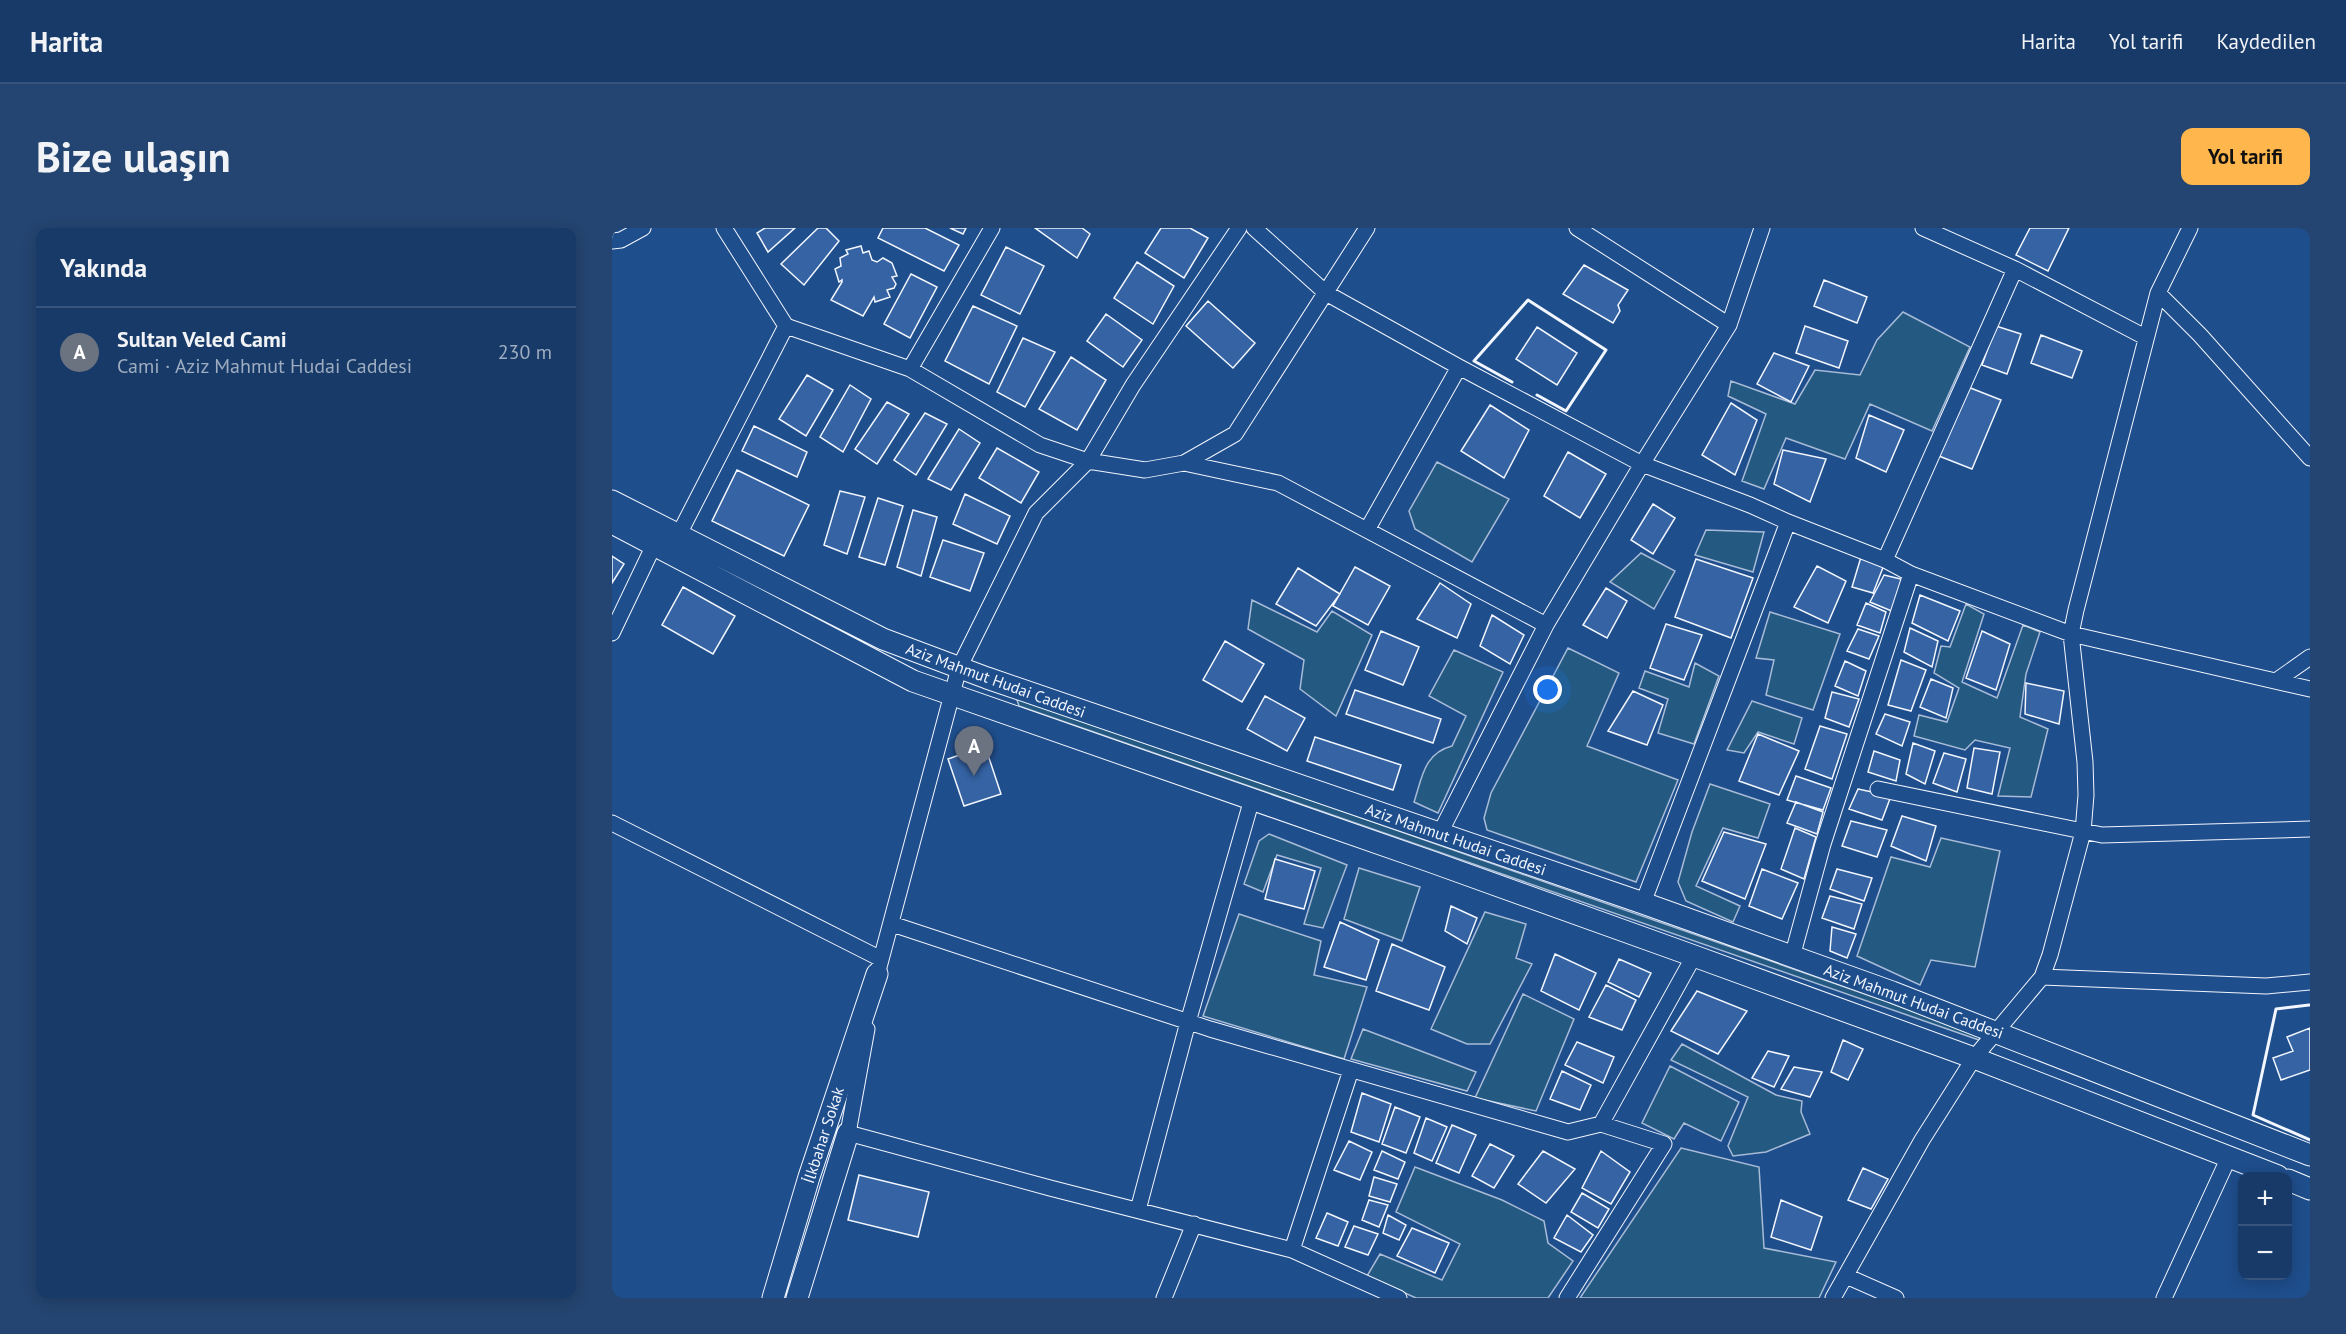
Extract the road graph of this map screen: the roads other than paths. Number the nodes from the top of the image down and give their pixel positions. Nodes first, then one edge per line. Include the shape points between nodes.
1 (643, 228) edge
2 (724, 228) edge
3 (993, 228) edge
4 (1239, 228) edge
5 (1254, 228) edge
6 (1368, 228) edge
7 (1577, 228) edge
8 (1762, 228) edge
9 (1923, 228) edge
10 (2190, 228) edge
11 (612, 241) edge
12 (2015, 269) junction
13 (1326, 293) junction
14 (2158, 293) junction
15 (1729, 325) junction
16 (786, 326) junction
17 (2145, 337) junction
18 (1459, 367) junction
19 (910, 369) junction
20 (2310, 458) edge
21 (1088, 461) junction
22 (1184, 463) junction
23 (1642, 464) junction
24 (612, 501) edge
25 (1788, 522) junction
26 (612, 523) edge
27 (1367, 530) junction
28 (678, 536) junction
29 (654, 545) junction
30 (1885, 560) junction
31 (1911, 574) junction
32 (1546, 625) junction
33 (612, 633) edge
34 (2072, 634) junction
35 (2310, 657) edge
36 (959, 668) junction
37 (2276, 681) junction
38 (2310, 689) edge
39 (952, 694) junction
40 (1878, 789) dead end
41 (1252, 799) junction
42 (612, 823) edge
43 (2310, 829) edge
44 (2083, 832) junction
45 (1440, 833) junction
46 (1643, 903) junction
47 (892, 924) junction
48 (1694, 956) junction
49 (1792, 957) junction
50 (879, 967) junction
51 (2042, 977) junction
52 (2310, 982) edge
53 (1188, 1022) junction
54 (1996, 1031) junction
55 (1974, 1058) junction
56 (1351, 1070) junction
57 (1601, 1124) junction
58 (848, 1133) junction
59 (2310, 1155) edge
60 (2229, 1157) junction
61 (2268, 1172) edge
62 (2292, 1182) edge
63 (2310, 1189) edge
64 (1138, 1210) junction
65 (1194, 1224) junction
66 (1292, 1250) junction
67 (1846, 1276) junction
68 (1390, 1296) edge
69 (773, 1298) edge
70 (797, 1298) edge
71 (1164, 1298) edge
72 (1568, 1298) edge
73 (1833, 1298) edge
74 (1896, 1298) edge
75 (2164, 1298) edge

1 - 11 street
2 - 16 street
3 - 19 street
4 - 21 street via 1133,385
5 - 13 street
6 - 13 street
7 - 15 street
8 - 15 street
9 - 12 street
10 - 14 street
12 - 17 street
12 - 30 street
13 - 18 street
13 - 22 street via 1235,434
14 - 17 street
14 - 20 street
15 - 23 street
16 - 19 street
16 - 28 street
17 - 34 street
18 - 23 street
18 - 27 street
19 - 21 street via 1040,445
21 - 22 street via 1146,470
21 - 36 street via 1036,513
22 - 27 street via 1278,483
23 - 25 street
23 - 32 street
24 - 28 street, Aziz Mahmut Hudai Caddesi
25 - 30 street
25 - 46 street
26 - 29 street, Aziz Mahmut Hudai Caddesi
27 - 32 street
28 - 36 street, Aziz Mahmut Hudai Caddesi via 883,639
29 - 33 street
29 - 39 street, Aziz Mahmut Hudai Caddesi via 914,681
30 - 31 street
31 - 34 street
31 - 49 street via 1830,824
32 - 45 street
34 - 37 street
34 - 44 street via 2085,762
35 - 37 street
36 - 39 street
36 - 45 street, Aziz Mahmut Hudai Caddesi
37 - 38 street
39 - 41 street, Aziz Mahmut Hudai Caddesi
39 - 47 street
40 - 44 street
41 - 48 street, Aziz Mahmut Hudai Caddesi
41 - 53 street
42 - 50 street
43 - 44 street via 2102,835
44 - 51 street
45 - 46 street, Aziz Mahmut Hudai Caddesi
46 - 49 street, Aziz Mahmut Hudai Caddesi
47 - 50 street
47 - 53 street
48 - 55 street, Aziz Mahmut Hudai Caddesi
48 - 57 street
49 - 54 street, Aziz Mahmut Hudai Caddesi
50 - 58 street
50 - 69 street, İlkbahar Sokak
51 - 52 street via 2266,986
51 - 54 street
53 - 56 street
53 - 64 street
54 - 55 street
54 - 59 street, Aziz Mahmut Hudai Caddesi
55 - 60 street, Aziz Mahmut Hudai Caddesi
55 - 67 street via 1922,1140
56 - 57 street via 1568,1132
56 - 66 street
57 - 72 street via 1664,1144
58 - 64 street
58 - 70 street, İlkbahar Sokak
60 - 61 street, Aziz Mahmut Hudai Caddesi
60 - 75 street
62 - 63 street
64 - 65 street
65 - 66 street
65 - 71 street
66 - 68 street
67 - 73 street
67 - 74 street

